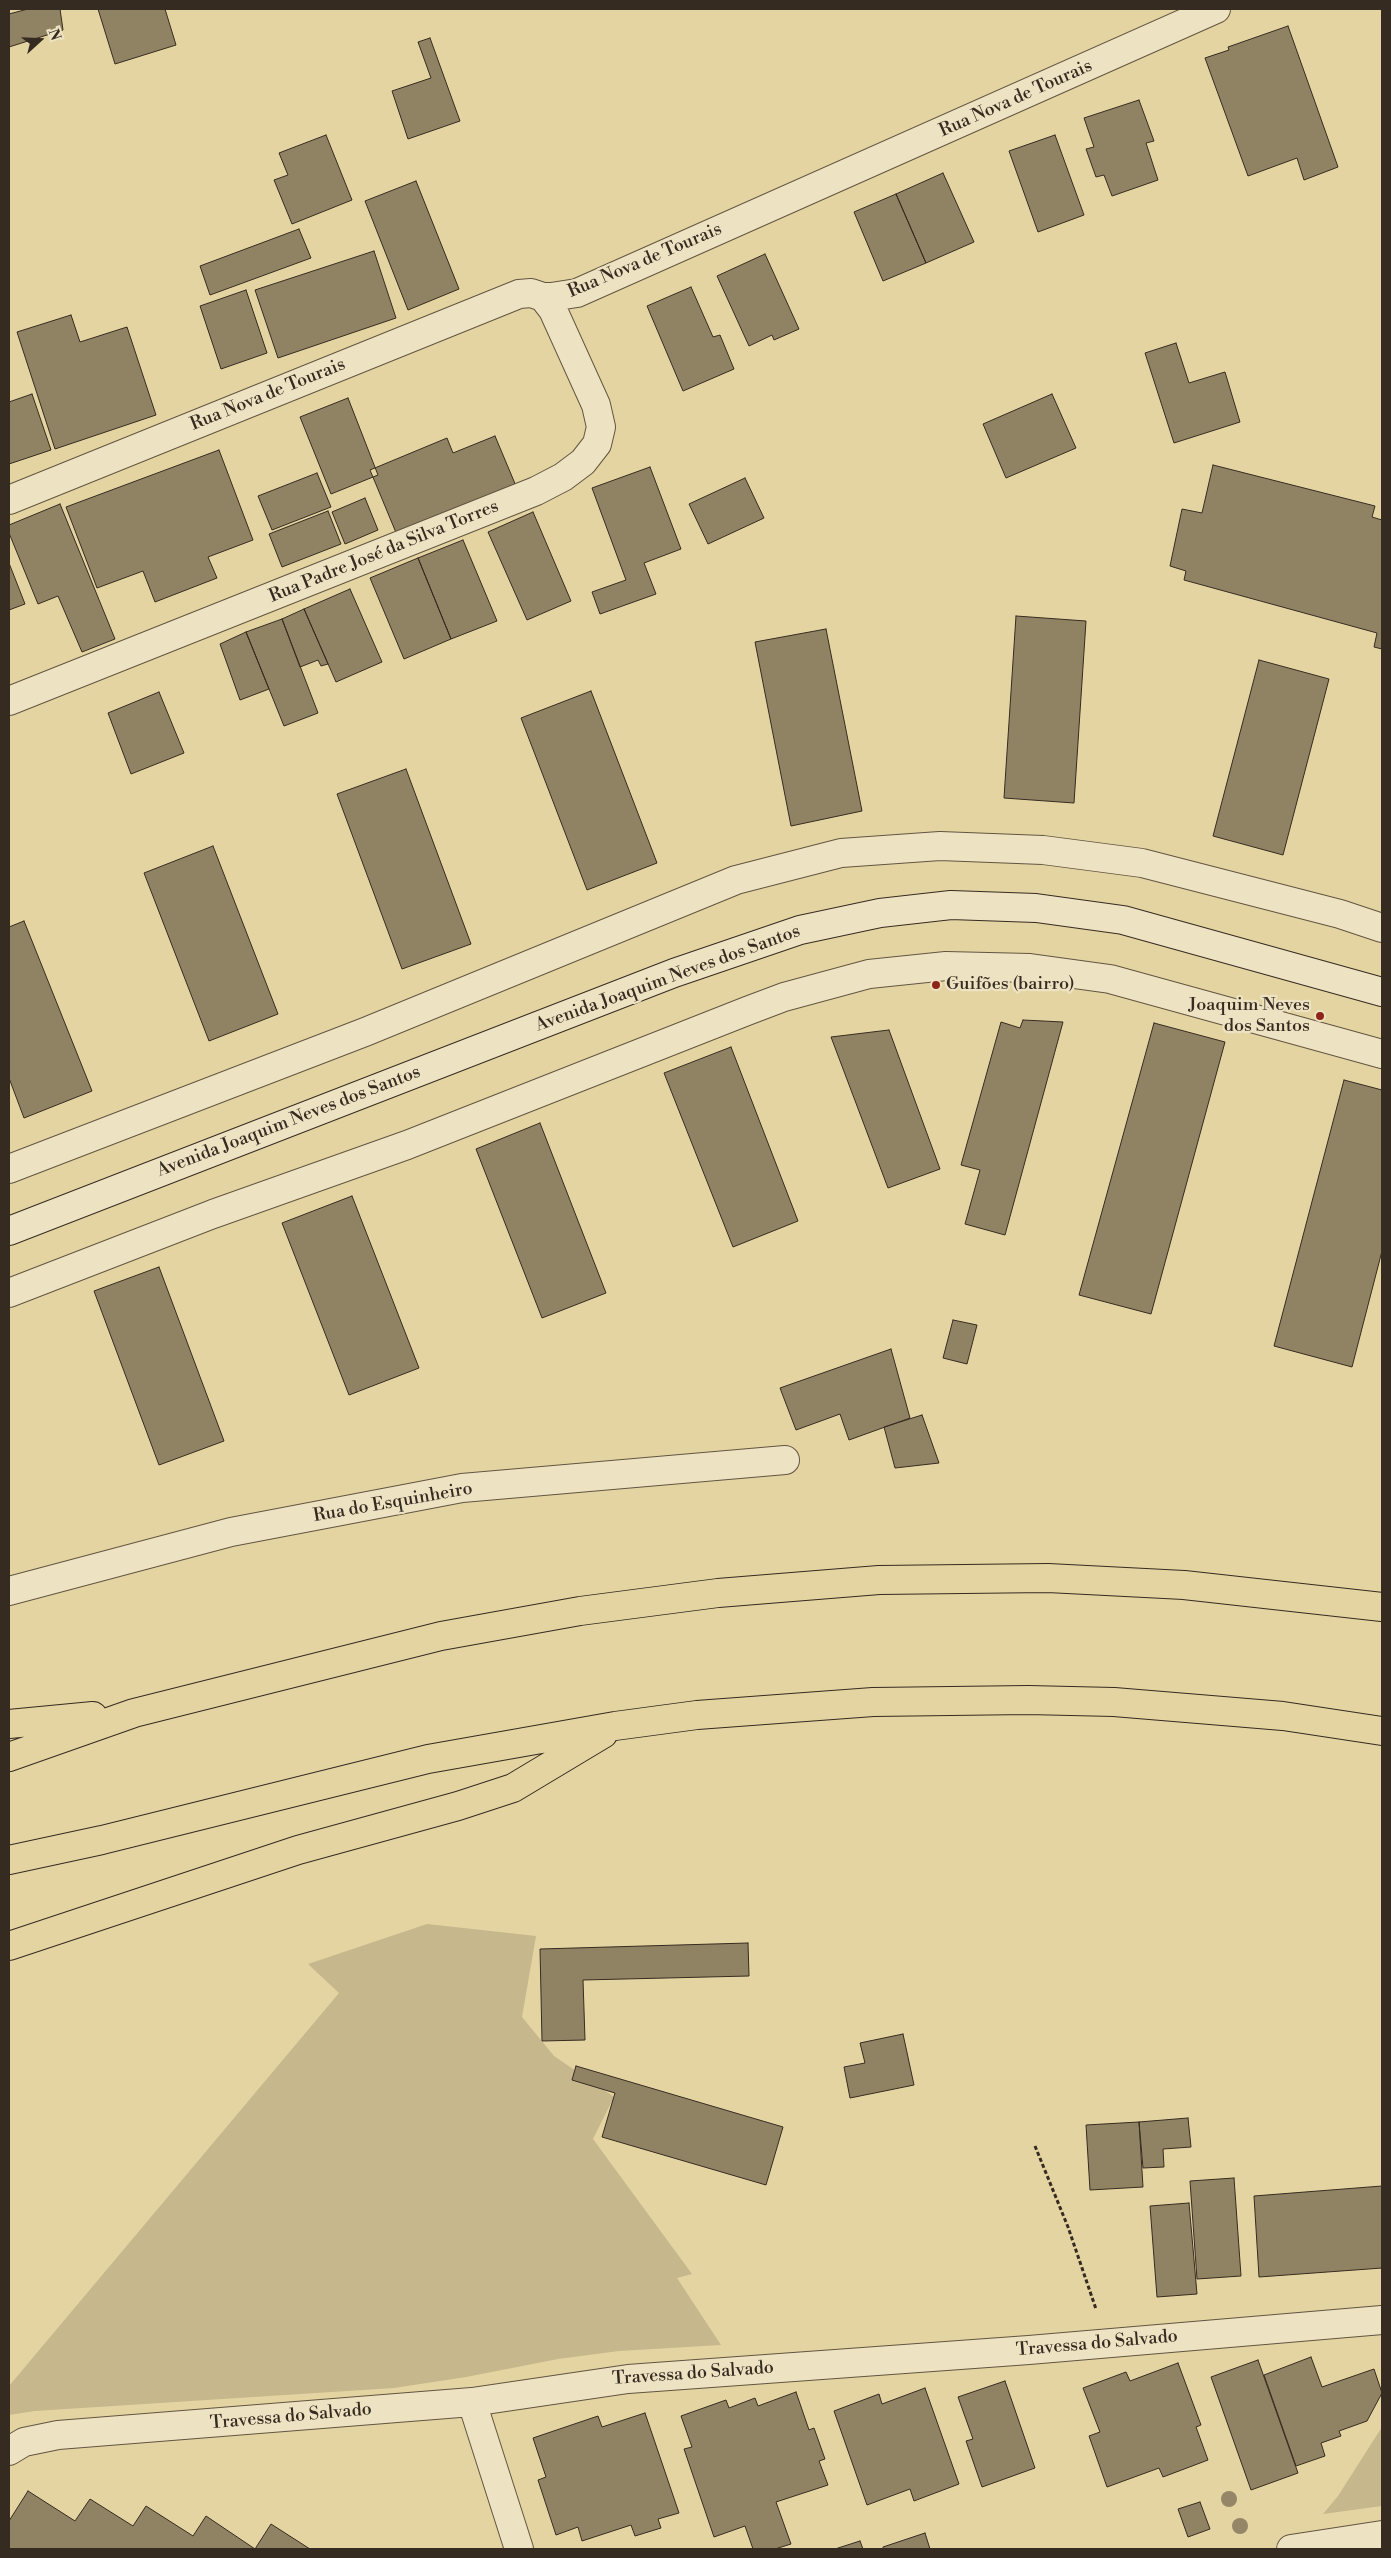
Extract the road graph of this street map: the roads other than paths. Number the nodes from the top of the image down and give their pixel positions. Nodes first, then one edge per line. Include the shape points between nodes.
1 (1216, 9) edge
2 (542, 297) junction
3 (9, 500) edge
4 (9, 700) edge
5 (1382, 928) edge
6 (1382, 992) edge
7 (1382, 1054) edge
8 (9, 1169) edge
9 (9, 1231) edge
10 (9, 1293) edge
11 (785, 1460) dead end
12 (9, 1591) edge
13 (1382, 1607) edge
14 (134, 1712) junction
15 (9, 1724) edge
16 (615, 1726) junction
17 (1382, 1731) edge
18 (9, 1757) edge
19 (9, 1860) edge
20 (9, 1946) edge
21 (1382, 2320) edge
22 (472, 2402) junction
23 (9, 2451) edge
24 (1382, 2535) edge
25 (519, 2549) edge
26 (1291, 2549) edge

1 - 2 street, Rua Nova de Tourais via 577,293
2 - 3 street, Rua Nova de Tourais via 531,293 519,294
2 - 4 street, Rua Padre José da Silva Torres via 553,310 596,405 601,427 597,444 583,462 563,478
5 - 8 street via 1142,862 1043,850 940,846 841,853 736,880 366,1032
6 - 9 street, Avenida Joaquim Neves dos Santos via 1123,920 1036,908 951,905 880,914 800,930 674,973
7 - 10 street via 1110,979 1030,968 946,966 868,974 784,997 407,1145 214,1214
11 - 12 street, Rua do Esquinheiro via 462,1488 231,1532
13 - 14 highway via 1269,1593 1112,1580 958,1578 792,1586 580,1611 450,1634
14 - 15 highway
14 - 18 highway
16 - 17 highway via 798,1706 1028,1700 1224,1710
16 - 19 highway via 428,1759
16 - 20 highway via 514,1788 298,1850
21 - 22 street, Travessa do Salvado via 628,2378
22 - 23 street, Travessa do Salvado via 58,2435 24,2442
22 - 25 street
24 - 26 street

